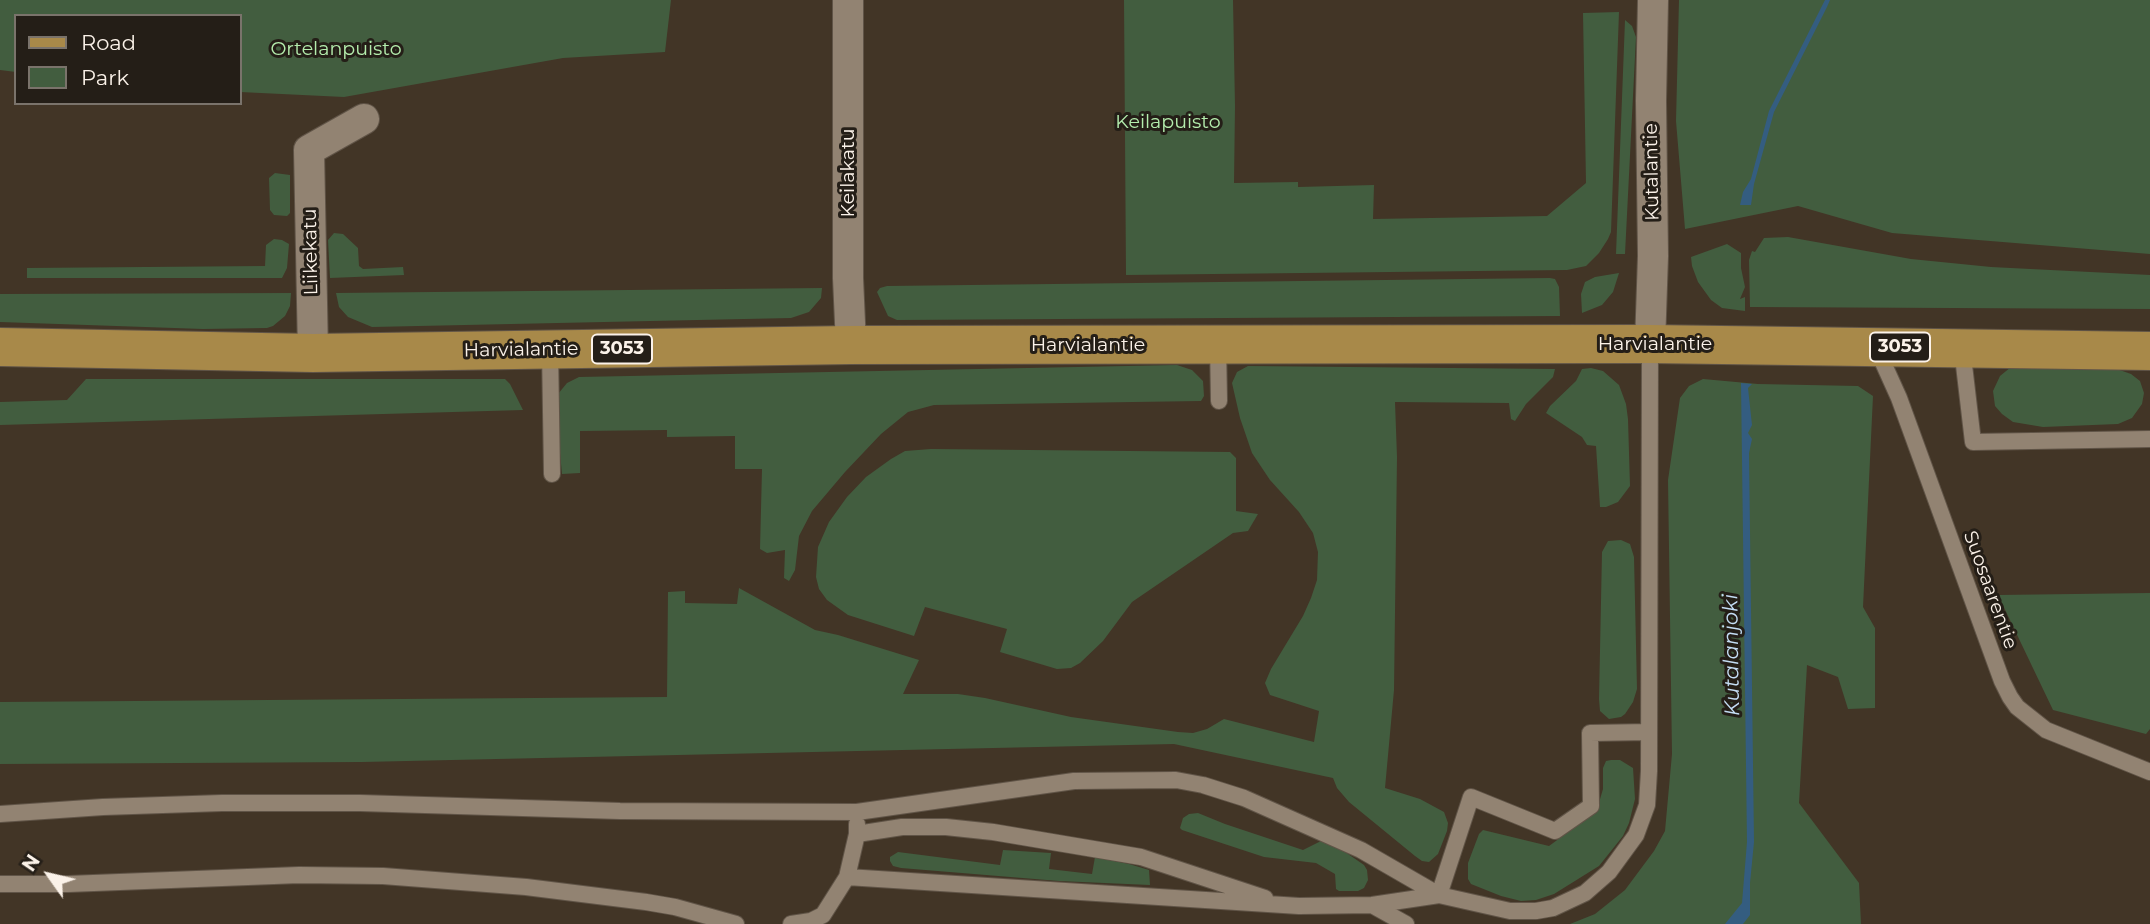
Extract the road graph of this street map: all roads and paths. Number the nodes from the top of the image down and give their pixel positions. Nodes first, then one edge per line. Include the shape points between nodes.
1 (848, 0) edge
2 (1653, 0) edge
3 (363, 119) dead end
4 (1218, 344) junction
5 (1650, 344) junction
6 (851, 345) junction
7 (1876, 347) junction
8 (1962, 348) junction
9 (9, 349) edge
10 (550, 350) junction
11 (2150, 351) edge
12 (313, 353) junction
13 (1219, 401) dead end
14 (2150, 439) edge
15 (552, 474) dead end
16 (1649, 732) junction
17 (2150, 772) edge
18 (857, 812) junction
19 (0, 814) edge
20 (857, 834) junction
21 (847, 877) junction
22 (0, 884) edge
23 (1439, 895) junction
24 (1284, 905) junction
25 (1372, 905) junction
26 (1485, 906) junction
27 (736, 924) edge
28 (791, 924) edge
29 (1406, 924) edge
30 (1483, 924) edge

1 - 6 street, Keilakatu
2 - 5 street, Kutalantie
3 - 12 street, Liikekatu via 309,150
4 - 5 main road, Harvialantie / 3053
4 - 6 main road, Harvialantie / 3053
4 - 13 lane
5 - 7 main road, Harvialantie / 3053
5 - 16 lane
6 - 10 main road, Harvialantie / 3053
7 - 8 main road, Harvialantie / 3053
7 - 17 lane, Suosaarentie via 2010,697 2046,730
8 - 11 main road, Harvialantie / 3053
8 - 14 lane via 1973,442
9 - 12 main road, Harvialantie / 3053
10 - 12 main road, Harvialantie / 3053
10 - 15 lane
16 - 23 lane via 1590,733 1591,806 1555,831 1471,797
16 - 26 lane via 1644,813 1636,835 1609,873 1585,893 1553,908 1523,912
18 - 19 lane via 222,803
18 - 20 lane
18 - 23 lane via 1074,781 1175,780 1255,803 1371,855
20 - 21 lane
20 - 24 lane via 946,827 1096,849 1170,865
21 - 24 lane
21 - 28 lane via 823,915
22 - 27 lane via 383,876 646,902
23 - 25 lane
23 - 26 lane
24 - 25 lane
25 - 29 lane
26 - 30 lane

